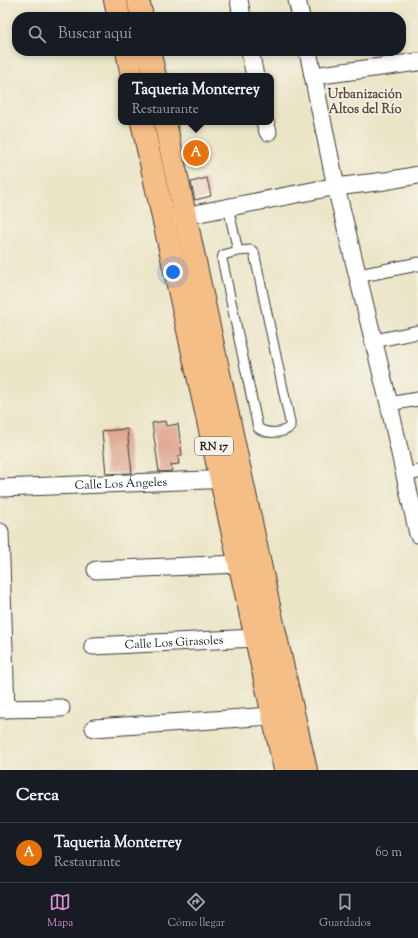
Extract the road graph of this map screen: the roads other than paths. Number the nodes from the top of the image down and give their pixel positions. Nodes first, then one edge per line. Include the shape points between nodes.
1 (138, 0) edge
2 (239, 0) edge
3 (297, 0) edge
4 (141, 12) edge
5 (241, 12) edge
6 (300, 12) edge
7 (128, 56) edge
8 (150, 56) edge
9 (251, 56) edge
10 (309, 56) edge
11 (418, 62) edge
12 (131, 73) edge
13 (154, 73) edge
14 (254, 73) edge
15 (313, 76) junction
16 (143, 125) edge
17 (166, 125) edge
18 (418, 175) edge
19 (336, 187) junction
20 (228, 207) junction
21 (185, 216) junction
22 (164, 220) junction
23 (238, 251) junction
24 (418, 264) edge
25 (358, 276) junction
26 (418, 332) edge
27 (374, 341) junction
28 (418, 399) edge
29 (389, 404) junction
30 (411, 474) edge
31 (232, 479) junction
32 (0, 488) edge
33 (0, 532) edge
34 (418, 534) edge
35 (240, 564) junction
36 (96, 570) dead end
37 (1, 605) edge
38 (256, 638) junction
39 (93, 646) dead end
40 (61, 708) dead end
41 (3, 709) edge
42 (272, 716) junction
43 (94, 728) dead end
44 (285, 770) edge
45 (306, 770) edge

1 - 4 main road
2 - 5 street
3 - 6 street
7 - 12 main road
8 - 13 main road
9 - 14 street
10 - 15 street
11 - 15 street
15 - 19 street
16 - 22 main road, RN 17
17 - 21 main road, RN 17
18 - 19 street
19 - 20 street
19 - 25 street
20 - 21 street
20 - 23 lane
21 - 22 street
21 - 31 main road, RN 17
22 - 31 main road, RN 17
23 - 23 lane via 223,255 222,259 258,428 268,433 287,430 290,422 254,252
24 - 25 street
25 - 27 street
26 - 27 street
27 - 29 street
28 - 29 street
29 - 30 street
30 - 34 street
31 - 32 street, Calle Los Ángeles
31 - 35 main road, RN 17
31 - 45 main road, RN 17 via 269,606
33 - 37 street
35 - 36 street
35 - 38 main road, RN 17
37 - 41 street
38 - 39 street, Calle Los Girasoles
38 - 42 main road, RN 17
40 - 41 street
42 - 43 street
42 - 44 main road, RN 17

